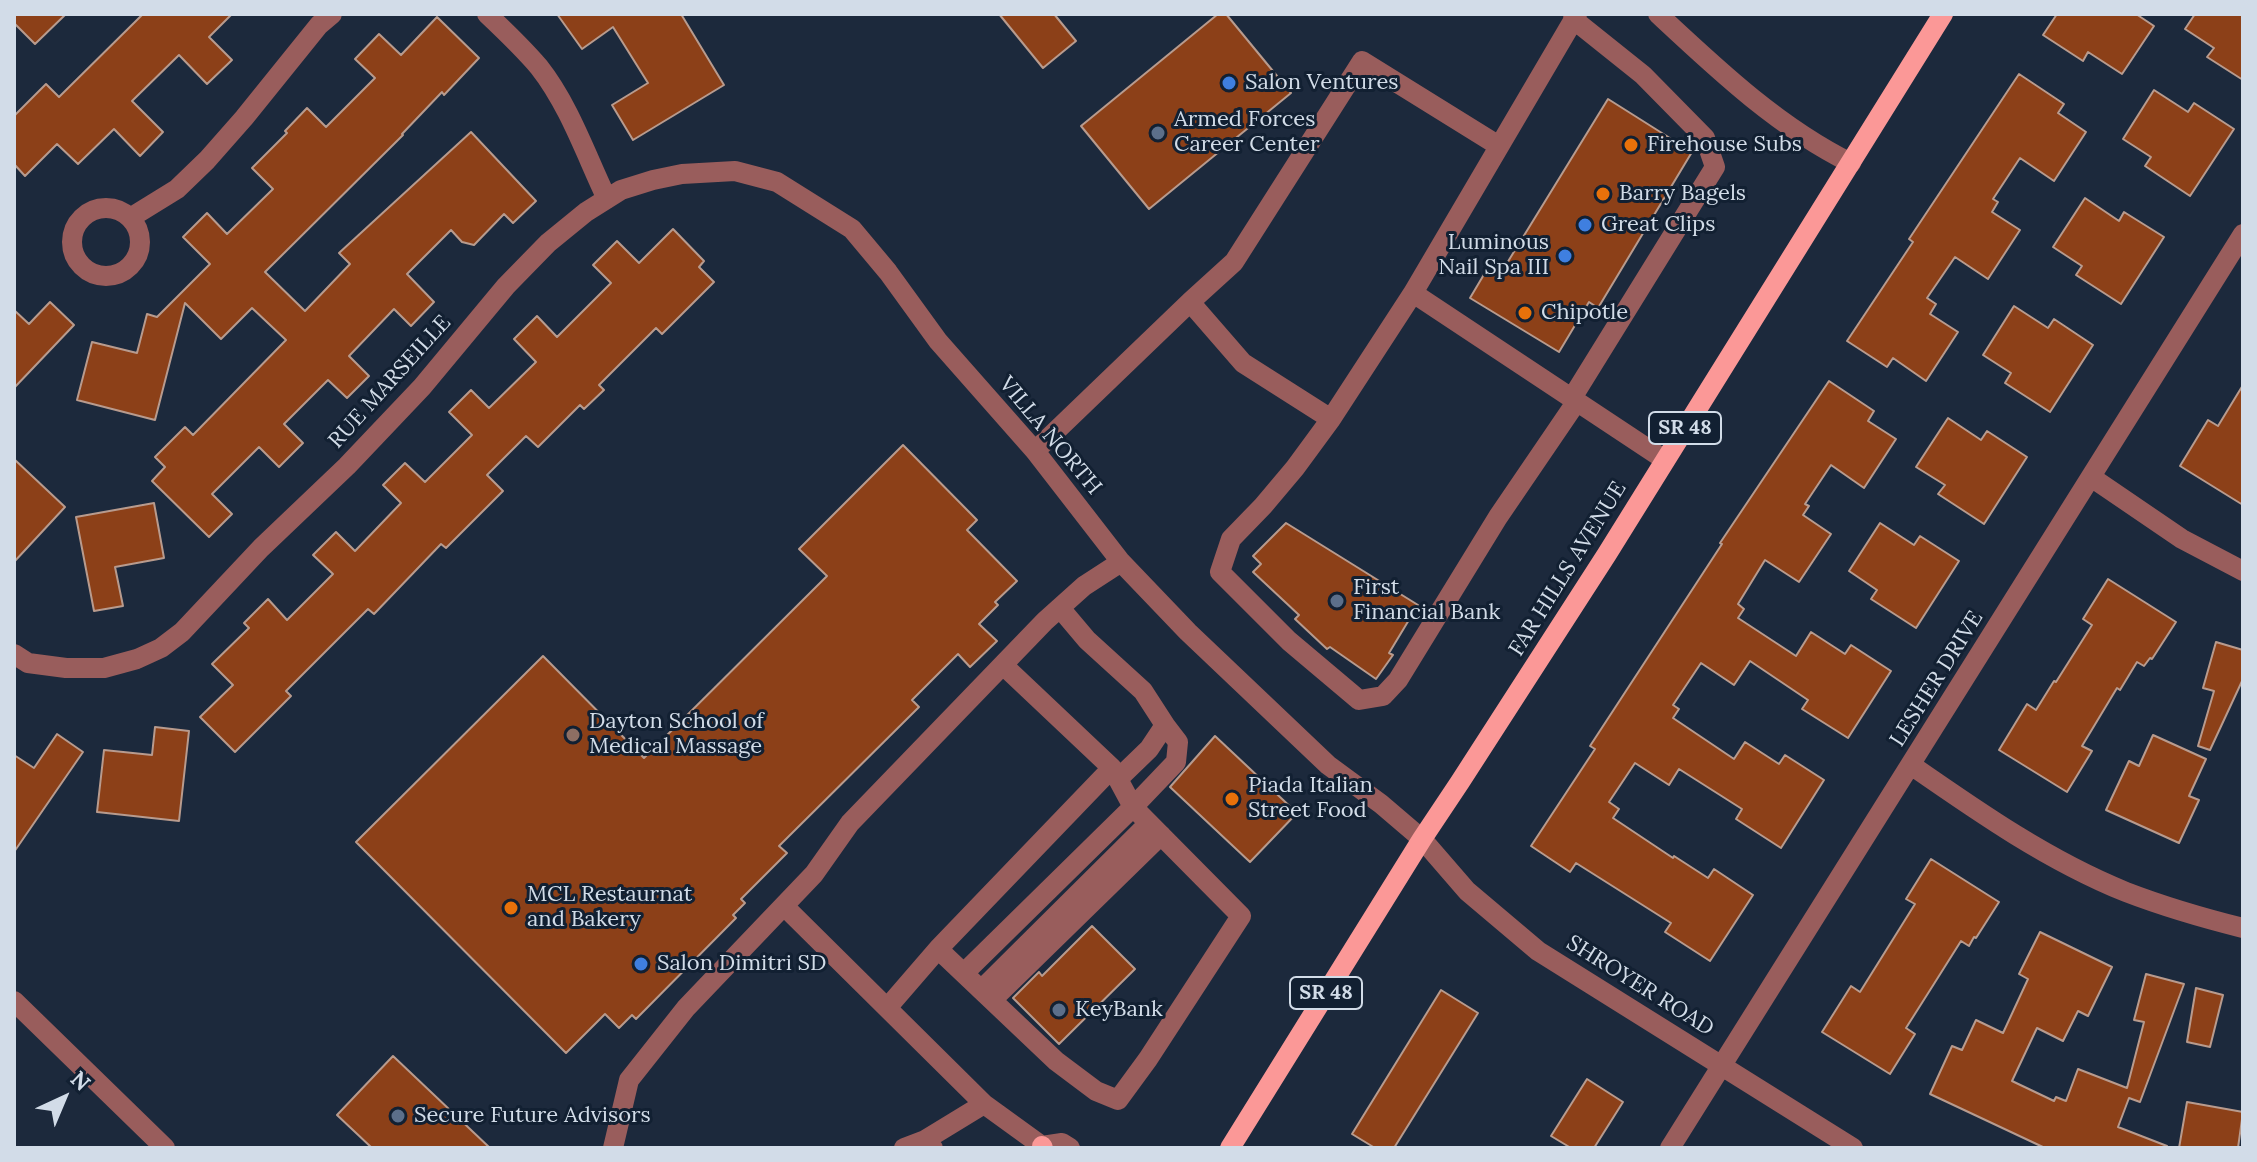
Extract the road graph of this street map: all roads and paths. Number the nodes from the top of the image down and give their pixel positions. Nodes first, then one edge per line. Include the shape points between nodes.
1 (332, 14) edge
2 (487, 14) edge
3 (1658, 14) edge
4 (1943, 14) edge
5 (1575, 16) edge
6 (1499, 146) junction
7 (1851, 163) junction
8 (607, 199) junction
9 (130, 218) dead end
10 (2243, 234) edge
11 (1413, 293) junction
12 (1190, 302) junction
13 (1574, 400) junction
14 (1331, 419) junction
15 (1035, 451) junction
16 (1665, 460) junction
17 (2091, 477) junction
18 (1121, 562) junction
19 (2243, 571) edge
20 (1060, 608) junction
21 (14, 654) edge
22 (1003, 665) junction
23 (1165, 725) junction
24 (1911, 765) junction
25 (1115, 773) junction
26 (1146, 820) junction
27 (1422, 839) junction
28 (784, 906) junction
29 (2243, 928) edge
30 (938, 949) junction
31 (977, 986) junction
32 (14, 1001) edge
33 (887, 1008) junction
34 (14, 1023) edge
35 (62, 1047) junction
36 (1722, 1066) junction
37 (984, 1104) junction
38 (929, 1144) edge
39 (160, 1146) edge
40 (1042, 1147) edge
41 (613, 1148) edge
42 (904, 1148) edge
43 (1070, 1148) edge
44 (1230, 1148) edge
45 (1670, 1148) edge
46 (1853, 1148) edge

1 - 9 street via 207,160 177,189
2 - 8 street via 540,69
3 - 7 street via 1777,118
4 - 7 main road, FAR HILLS AVENUE / SR 48
5 - 6 street
5 - 13 street via 1705,138 1715,167
6 - 11 street
6 - 12 street via 1362,61 1234,262
7 - 16 main road, FAR HILLS AVENUE / SR 48
8 - 15 street, VILLA NORTH via 621,190 682,174 735,171 777,182 852,229 938,341
8 - 21 street, RUE MARSEILLE via 548,243 422,387 182,632 161,648 104,668 28,663
10 - 17 street, LESHER DRIVE
11 - 13 street
11 - 14 street
12 - 14 street via 1243,363
12 - 15 street
13 - 14 street via 1398,680 1383,696 1359,700 1289,641 1220,572 1231,539
13 - 16 street
15 - 18 street, VILLA NORTH
16 - 27 main road, FAR HILLS AVENUE / SR 48
17 - 19 street via 2182,539
17 - 24 street, LESHER DRIVE
18 - 20 street
18 - 27 street, VILLA NORTH via 1328,765
20 - 22 street
20 - 23 street via 1143,691
22 - 25 street
22 - 28 street via 850,823
23 - 25 street via 1149,749
23 - 26 street via 1178,742 1176,762
24 - 29 street via 2055,858 2183,913
24 - 36 street, LESHER DRIVE
25 - 26 street
25 - 30 street
26 - 31 street
26 - 31 street
26 - 31 street via 1241,916 1118,1100 1096,1091 1056,1061
27 - 36 street, SHROYER ROAD via 1467,891 1522,939
27 - 44 main road, FAR HILLS AVENUE / SR 48
28 - 33 street
28 - 41 street via 686,1008 629,1080
30 - 31 street
30 - 33 street
32 - 35 street
33 - 37 street
34 - 35 street
35 - 39 street
36 - 45 street, LESHER DRIVE
36 - 46 street, SHROYER ROAD
37 - 38 street
37 - 40 street
38 - 42 street
40 - 43 street via 1062,1143

